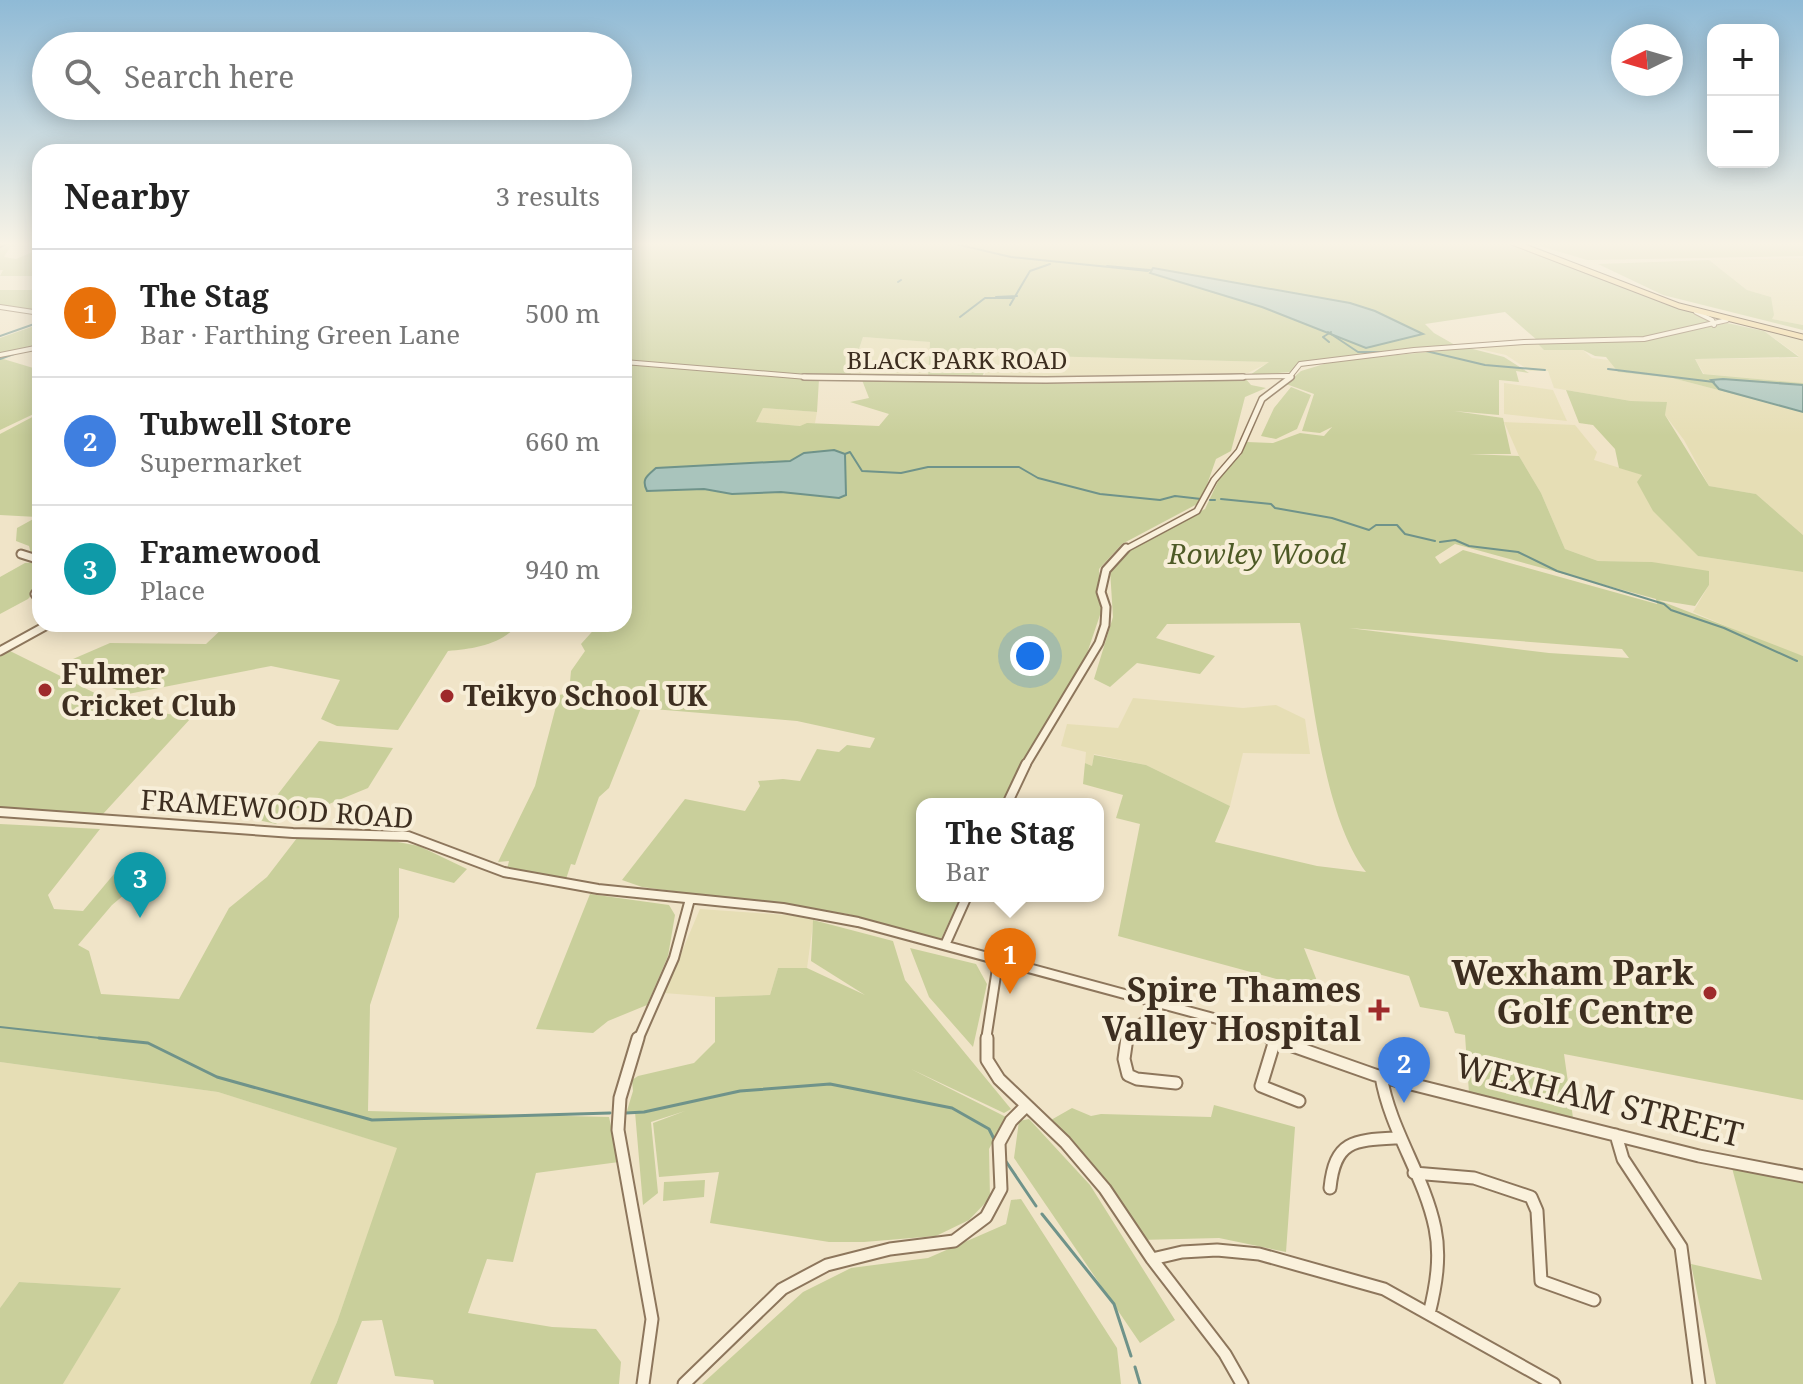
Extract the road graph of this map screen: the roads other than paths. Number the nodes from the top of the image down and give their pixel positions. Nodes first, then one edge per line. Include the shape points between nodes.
1 (0, 307) edge
2 (1682, 307) edge
3 (1692, 307) edge
4 (32, 312) edge
5 (1696, 312) junction
6 (1710, 312) junction
7 (1724, 322) junction
8 (1714, 323) junction
9 (1803, 334) edge
10 (32, 349) edge
11 (0, 355) edge
12 (632, 363) edge
13 (1290, 376) junction
14 (21, 554) dead end
15 (32, 557) edge
16 (34, 632) edge
17 (0, 651) edge
18 (1010, 798) edge
19 (0, 812) edge
20 (690, 899) junction
21 (964, 902) edge
22 (783, 908) joint
23 (945, 945) junction
24 (998, 962) junction
25 (1154, 1002) junction
26 (1275, 1040) junction
27 (1381, 1076) junction
28 (1176, 1083) dead end
29 (1299, 1101) dead end
30 (1026, 1106) junction
31 (1616, 1135) junction
32 (1397, 1138) junction
33 (1414, 1173) junction
34 (1803, 1176) edge
35 (1330, 1188) dead end
36 (1152, 1259) junction
37 (1594, 1300) dead end
38 (1429, 1314) junction
39 (643, 1384) edge
40 (684, 1384) edge
41 (1242, 1384) edge
42 (1554, 1384) edge
43 (1699, 1384) edge

1 - 4 street
2 - 5 main road
3 - 6 main road
5 - 7 main road
5 - 8 street
6 - 7 street via 1726,317
6 - 9 main road
7 - 8 street
7 - 9 main road
8 - 13 street via 1644,339 1524,342 1309,361
10 - 11 street
12 - 13 street, BLACK PARK ROAD via 807,377
13 - 18 street via 1262,399 1239,451 1197,511 1128,546 1106,570 1101,592 1109,613 1095,652
14 - 15 street
16 - 17 street
19 - 20 street, FRAMEWOOD ROAD via 293,833 390,834 425,841 504,872
20 - 22 street, FRAMEWOOD ROAD
20 - 39 street via 679,947 625,1068 618,1108 652,1319
21 - 23 street
22 - 23 street, WEXHAM STREET
23 - 24 street, WEXHAM STREET
24 - 25 street, WEXHAM STREET
24 - 30 street via 987,1060
25 - 26 street, WEXHAM STREET
25 - 28 street via 1152,1016 1130,1032 1124,1044 1124,1068 1137,1079
26 - 27 street, WEXHAM STREET
26 - 29 street via 1261,1086
27 - 31 street, WEXHAM STREET
27 - 32 street
30 - 36 street via 1105,1189
30 - 40 street via 999,1143 1001,1189 986,1217 954,1241 890,1249 827,1265 782,1289
31 - 34 street, WEXHAM STREET
31 - 43 street via 1623,1159 1681,1247
32 - 33 street
32 - 35 street via 1343,1147 1335,1156
33 - 37 street via 1478,1180 1531,1197 1537,1211 1541,1281
33 - 38 street via 1432,1218 1438,1253
36 - 38 street via 1217,1250 1259,1254 1384,1289
36 - 41 street
38 - 42 street

